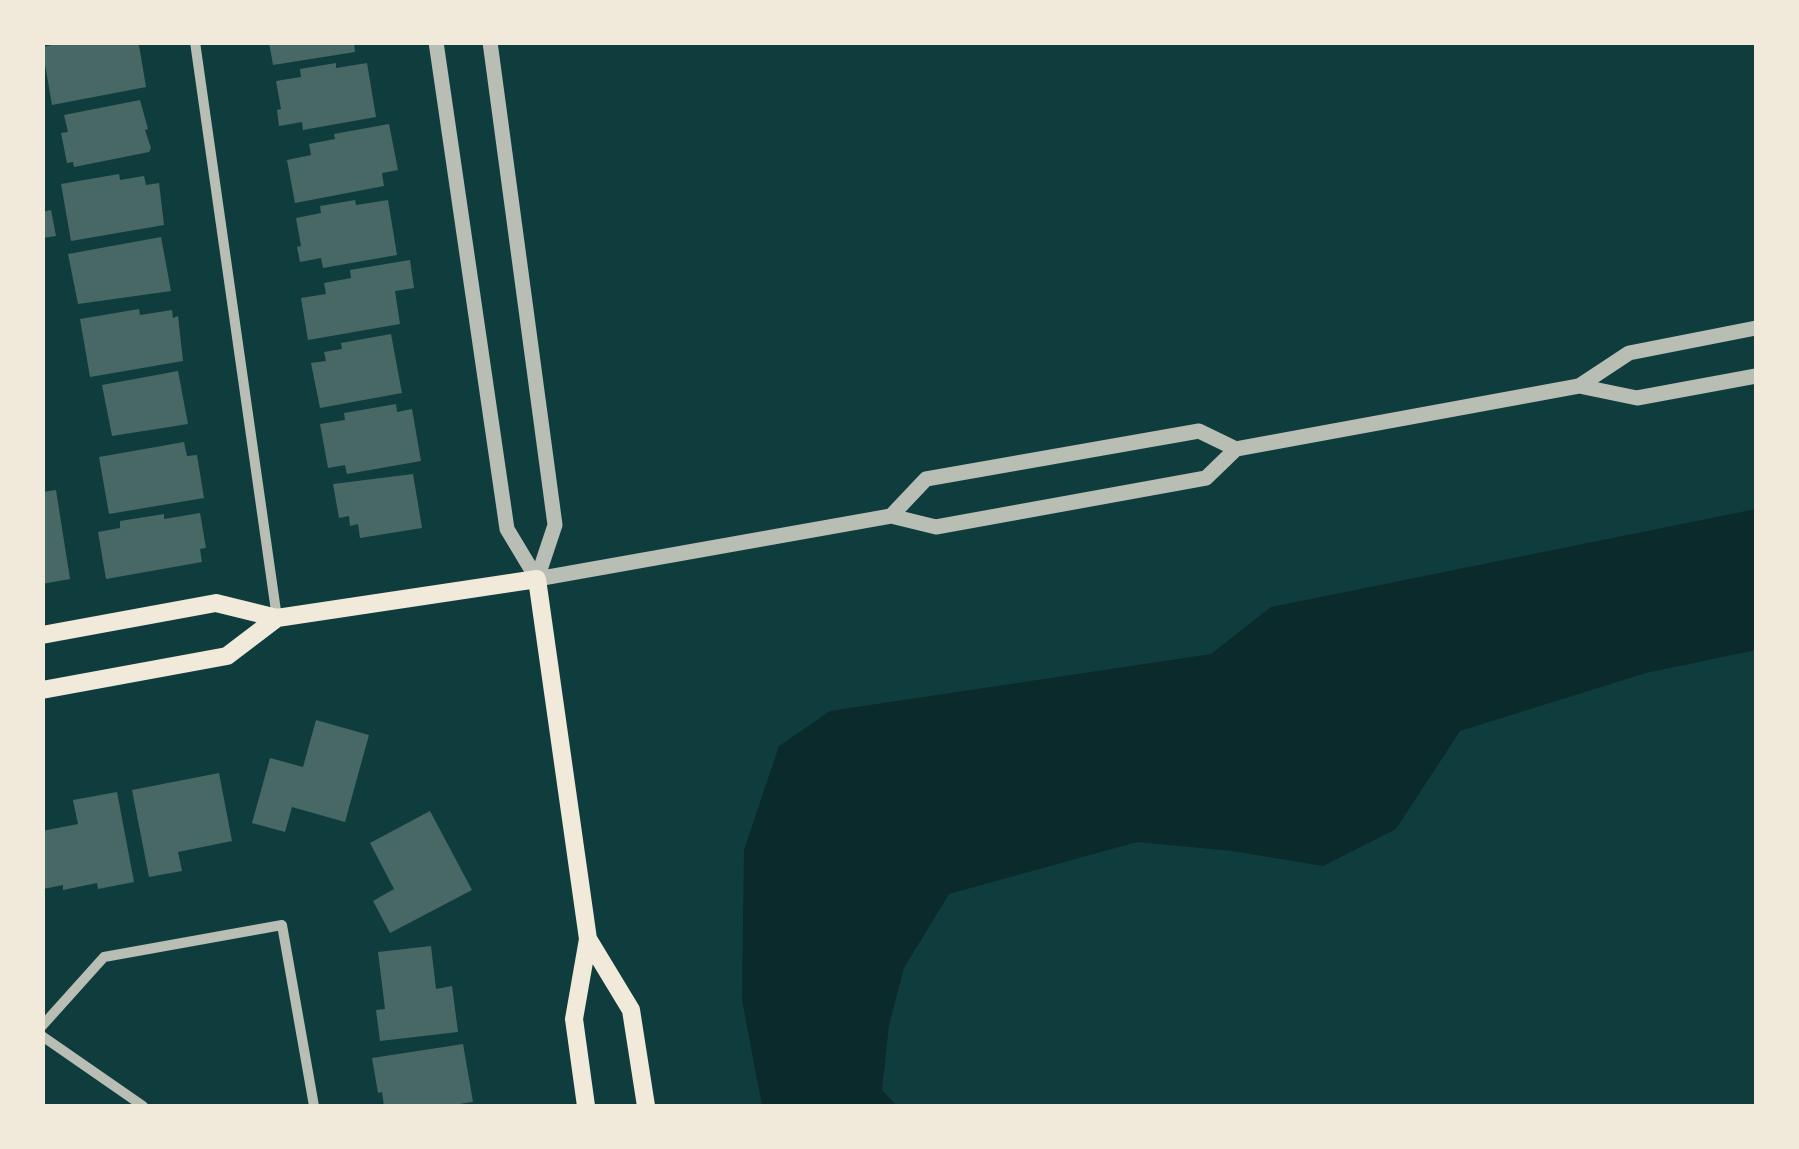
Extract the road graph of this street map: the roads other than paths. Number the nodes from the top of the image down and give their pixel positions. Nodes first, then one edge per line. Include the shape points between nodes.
1 (195, 42) edge
2 (436, 42) edge
3 (490, 42) edge
4 (1756, 328) edge
5 (1756, 376) edge
6 (1580, 386) junction
7 (1236, 449) junction
8 (892, 516) junction
9 (537, 578) junction
10 (277, 618) junction
11 (42, 635) edge
12 (42, 690) edge
13 (588, 939) junction
14 (42, 1026) edge
15 (42, 1036) edge
16 (143, 1106) edge
17 (314, 1106) edge
18 (586, 1106) edge
19 (646, 1106) edge

1 - 10 street
2 - 9 street via 507,529
3 - 9 street via 555,525
4 - 6 street via 1628,352
5 - 6 street via 1637,398
6 - 7 street
7 - 8 street via 1206,478 936,527
7 - 8 street via 1200,431 926,479
8 - 9 street
9 - 10 main road
9 - 13 main road
10 - 11 main road via 216,604
10 - 12 main road via 227,656
13 - 18 main road via 574,1018
13 - 19 main road via 631,1010
14 - 17 street via 104,957 282,926
15 - 16 street

